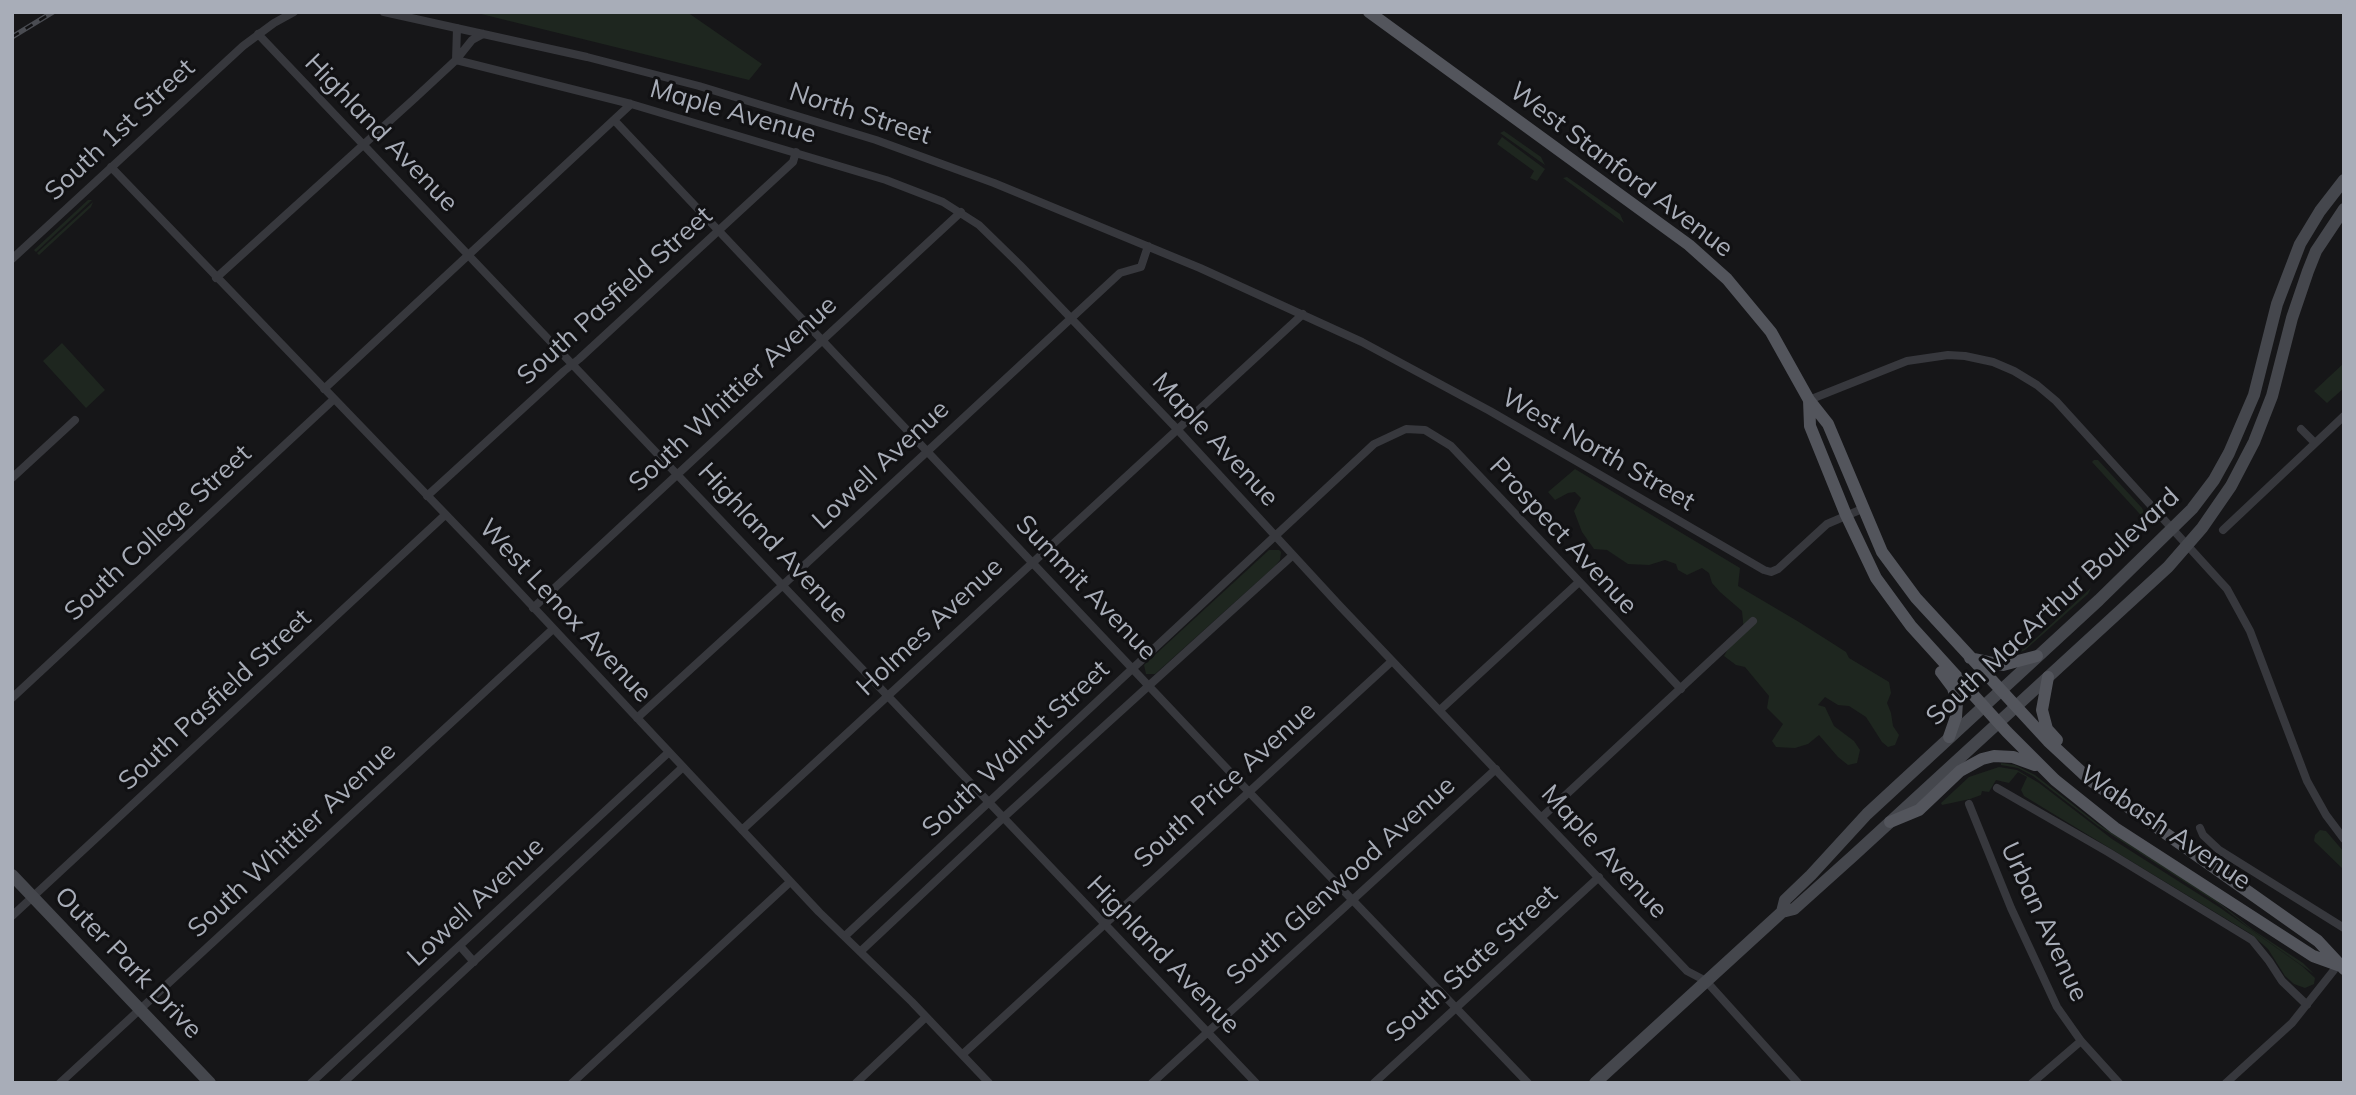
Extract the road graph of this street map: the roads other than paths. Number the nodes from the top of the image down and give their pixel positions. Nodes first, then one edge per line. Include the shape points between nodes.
1 (294, 12) edge
2 (384, 12) edge
3 (1369, 12) edge
4 (457, 28) junction
5 (258, 34) junction
6 (483, 34) junction
7 (456, 60) junction
8 (631, 104) junction
9 (614, 120) junction
10 (363, 145) junction
11 (796, 152) junction
12 (111, 167) junction
13 (2344, 180) edge
14 (2344, 209) edge
15 (961, 212) junction
16 (719, 231) junction
17 (1148, 246) junction
18 (469, 256) junction
19 (12, 259) edge
20 (216, 278) junction
21 (1303, 313) junction
22 (1071, 318) junction
23 (823, 340) junction
24 (572, 364) junction
25 (324, 389) junction
26 (333, 400) junction
27 (1809, 400) junction
28 (2344, 416) edge
29 (75, 420) dead end
30 (1176, 428) junction
31 (1406, 429) joint
32 (2301, 429) dead end
33 (2315, 443) junction
34 (927, 451) junction
35 (677, 473) junction
36 (12, 478) edge
37 (427, 496) junction
38 (1862, 509) junction
39 (445, 515) junction
40 (1846, 515) junction
41 (2174, 528) junction
42 (2223, 530) dead end
43 (1276, 536) junction
44 (2189, 545) junction
45 (1293, 555) junction
46 (1031, 562) junction
47 (1579, 582) junction
48 (783, 585) junction
49 (533, 608) junction
50 (1753, 621) dead end
51 (1911, 626) junction
52 (553, 629) junction
53 (2037, 656) junction
54 (1970, 657) junction
55 (1392, 661) junction
56 (1134, 668) junction
57 (2048, 677) junction
58 (1149, 685) junction
59 (1681, 689) junction
60 (2000, 690) junction
61 (887, 695) junction
62 (12, 698) edge
63 (1983, 706) junction
64 (2015, 707) junction
65 (1440, 710) junction
66 (637, 718) junction
67 (1998, 722) junction
68 (1950, 737) junction
69 (669, 752) junction
70 (683, 767) junction
71 (1496, 769) junction
72 (2052, 778) junction
73 (1997, 788) dead end
74 (1248, 791) junction
75 (990, 803) junction
76 (1969, 804) dead end
77 (2132, 812) junction
78 (1004, 817) junction
79 (1542, 817) junction
80 (1890, 822) junction
81 (2200, 828) dead end
82 (742, 830) junction
83 (2344, 839) edge
84 (12, 875) edge
85 (1599, 877) junction
86 (787, 885) junction
87 (33, 897) junction
88 (1352, 899) junction
89 (1782, 912) junction
90 (12, 916) edge
91 (1104, 923) junction
92 (2344, 928) edge
93 (845, 936) junction
94 (460, 946) junction
95 (861, 951) junction
96 (474, 962) junction
97 (2341, 967) edge
98 (1706, 981) junction
99 (2306, 1005) junction
100 (1455, 1008) junction
101 (140, 1009) junction
102 (926, 1017) junction
103 (1207, 1032) junction
104 (2081, 1041) junction
105 (962, 1054) junction
106 (1792, 1081) edge
107 (60, 1083) edge
108 (210, 1083) edge
109 (311, 1083) edge
110 (343, 1083) edge
111 (572, 1083) edge
112 (856, 1083) edge
113 (989, 1083) edge
114 (1152, 1083) edge
115 (1256, 1083) edge
116 (1374, 1083) edge
117 (1528, 1083) edge
118 (1595, 1083) edge
119 (2032, 1083) edge
120 (2119, 1083) edge
121 (2226, 1083) edge

1 - 5 street
2 - 4 street, North Street
3 - 27 main road, West Stanford Avenue via 1708,260 1771,332
4 - 6 street, North Street
4 - 7 street
5 - 10 street, Highland Avenue
5 - 12 street, South 1st Street
6 - 7 street via 468,43
6 - 17 street, North Street via 656,74 858,134
7 - 8 street, Maple Avenue
7 - 10 street
8 - 9 street
8 - 11 street, Maple Avenue
9 - 16 street, Summit Avenue
9 - 18 street
10 - 18 street, Highland Avenue
10 - 20 street
11 - 15 street, Maple Avenue via 887,180
11 - 16 street, South Pasfield Street via 793,162
12 - 19 street, South 1st Street
12 - 20 street, West Lenox Avenue
13 - 41 main road, South MacArthur Boulevard via 2320,211 2291,264 2254,395 2228,453 2200,499
14 - 44 main road, South MacArthur Boulevard via 2308,271 2254,442 2231,486
15 - 22 street, Maple Avenue
15 - 23 street, South Whittier Avenue
16 - 23 street, Summit Avenue
16 - 24 street, South Pasfield Street
17 - 21 street, North Street
17 - 22 street, Lowell Avenue via 1141,268 1120,273
18 - 24 street, Highland Avenue
18 - 25 street
20 - 25 street, West Lenox Avenue
21 - 30 street, Holmes Avenue
21 - 40 street, West North Street via 1440,383 1764,570 1779,569 1819,530
22 - 30 street, Maple Avenue
22 - 34 street, Lowell Avenue
23 - 34 street, Summit Avenue
23 - 35 street, South Whittier Avenue
24 - 35 street, Highland Avenue
24 - 37 street, South Pasfield Street
25 - 26 street, West Lenox Avenue
26 - 37 street, West Lenox Avenue
26 - 62 street, South College Street
27 - 38 main road, West Stanford Avenue via 1828,424
27 - 40 main road, West Stanford Avenue via 1810,426
27 - 41 street via 1920,358 1957,356 1993,362 2038,385 2056,401
28 - 33 street
29 - 36 street
30 - 43 street, Maple Avenue
30 - 46 street, Holmes Avenue
31 - 43 street, South Walnut Street via 1374,443
31 - 47 street, Prospect Avenue via 1425,430 1451,446
32 - 33 street
33 - 42 street
34 - 46 street, Summit Avenue
34 - 48 street, Lowell Avenue
35 - 48 street, Highland Avenue
35 - 49 street, South Whittier Avenue
37 - 39 street, West Lenox Avenue
38 - 40 street, West North Street
38 - 54 main road, West Stanford Avenue via 1897,575
39 - 49 street, West Lenox Avenue
39 - 87 street, South Pasfield Street
40 - 51 main road, West Stanford Avenue via 1877,578
41 - 44 street
41 - 53 main road, South MacArthur Boulevard
43 - 45 street, Maple Avenue
43 - 56 street, South Walnut Street
44 - 57 main road, South MacArthur Boulevard
44 - 83 street via 2239,608 2307,781
45 - 55 street, Maple Avenue
45 - 58 street, South Walnut Street
46 - 56 street, Summit Avenue
46 - 61 street, Holmes Avenue
47 - 59 street, Prospect Avenue
47 - 65 street
48 - 61 street, Highland Avenue
48 - 66 street, Lowell Avenue
49 - 52 street, West Lenox Avenue
50 - 59 street
51 - 63 main road, West Stanford Avenue
51 - 68 main road via 1914,641 1954,688 1957,709
52 - 66 street, West Lenox Avenue
52 - 101 street, South Whittier Avenue
53 - 54 main road via 2003,665
53 - 60 main road, South MacArthur Boulevard
54 - 60 main road, West Stanford Avenue
55 - 65 street, Maple Avenue
55 - 74 street, South Price Avenue
56 - 58 street, Summit Avenue
56 - 75 street, South Walnut Street
57 - 64 main road, South MacArthur Boulevard
57 - 77 main road via 2042,710 2047,729 2123,795
58 - 74 street, Summit Avenue
58 - 78 street, South Walnut Street
59 - 79 street
60 - 63 main road, South MacArthur Boulevard
60 - 64 main road, Wabash Avenue
61 - 75 street, Highland Avenue
61 - 82 street, Holmes Avenue
63 - 67 main road, Wabash Avenue
63 - 68 main road, South MacArthur Boulevard
64 - 67 main road, South MacArthur Boulevard
64 - 77 main road, Wabash Avenue via 2070,762
65 - 71 street, Maple Avenue
66 - 69 street, West Lenox Avenue
67 - 72 main road, Wabash Avenue
67 - 80 main road, South MacArthur Boulevard
68 - 89 main road, South MacArthur Boulevard via 1867,814 1785,900
69 - 70 street, West Lenox Avenue
69 - 94 street, Lowell Avenue
70 - 82 street, West Lenox Avenue
70 - 96 street, Lowell Avenue
71 - 79 street, Maple Avenue
71 - 88 street, South Glenwood Avenue
72 - 80 main road via 2013,757 1982,759 1960,771 1919,810
72 - 97 main road, Wabash Avenue via 2115,828 2313,956
73 - 99 street via 2252,940
74 - 88 street, Summit Avenue
74 - 91 street, South Price Avenue
75 - 78 street, Highland Avenue
75 - 93 street, South Walnut Street
76 - 104 street, Urban Avenue via 2045,983
77 - 97 main road, Wabash Avenue via 2318,941
78 - 91 street, Highland Avenue
78 - 95 street, South Walnut Street
79 - 85 street, Maple Avenue
80 - 89 main road, South MacArthur Boulevard via 1794,909
81 - 92 street via 2219,850
82 - 86 street, West Lenox Avenue
84 - 87 main road, Outer Park Drive
85 - 98 street, Maple Avenue via 1687,971
85 - 100 street, South State Street
86 - 93 street, West Lenox Avenue
86 - 111 street
87 - 90 street, South Pasfield Street
87 - 101 main road, Outer Park Drive
88 - 100 street, Summit Avenue
88 - 103 street, South Glenwood Avenue
89 - 98 main road, South MacArthur Boulevard
91 - 103 street, Highland Avenue
91 - 105 street, South Price Avenue
93 - 95 street, West Lenox Avenue
94 - 96 street
94 - 109 street, Lowell Avenue
95 - 102 street, West Lenox Avenue
96 - 110 street, Lowell Avenue
97 - 99 street
98 - 106 street, Maple Avenue
98 - 118 main road, South MacArthur Boulevard
99 - 121 street
100 - 116 street, South State Street
100 - 117 street, Summit Avenue
101 - 107 street, South Whittier Avenue
101 - 108 main road, Outer Park Drive
102 - 105 street, West Lenox Avenue
102 - 112 street
103 - 114 street, South Glenwood Avenue
103 - 115 street, Highland Avenue
104 - 119 street
104 - 120 street, Urban Avenue
105 - 113 street, West Lenox Avenue

